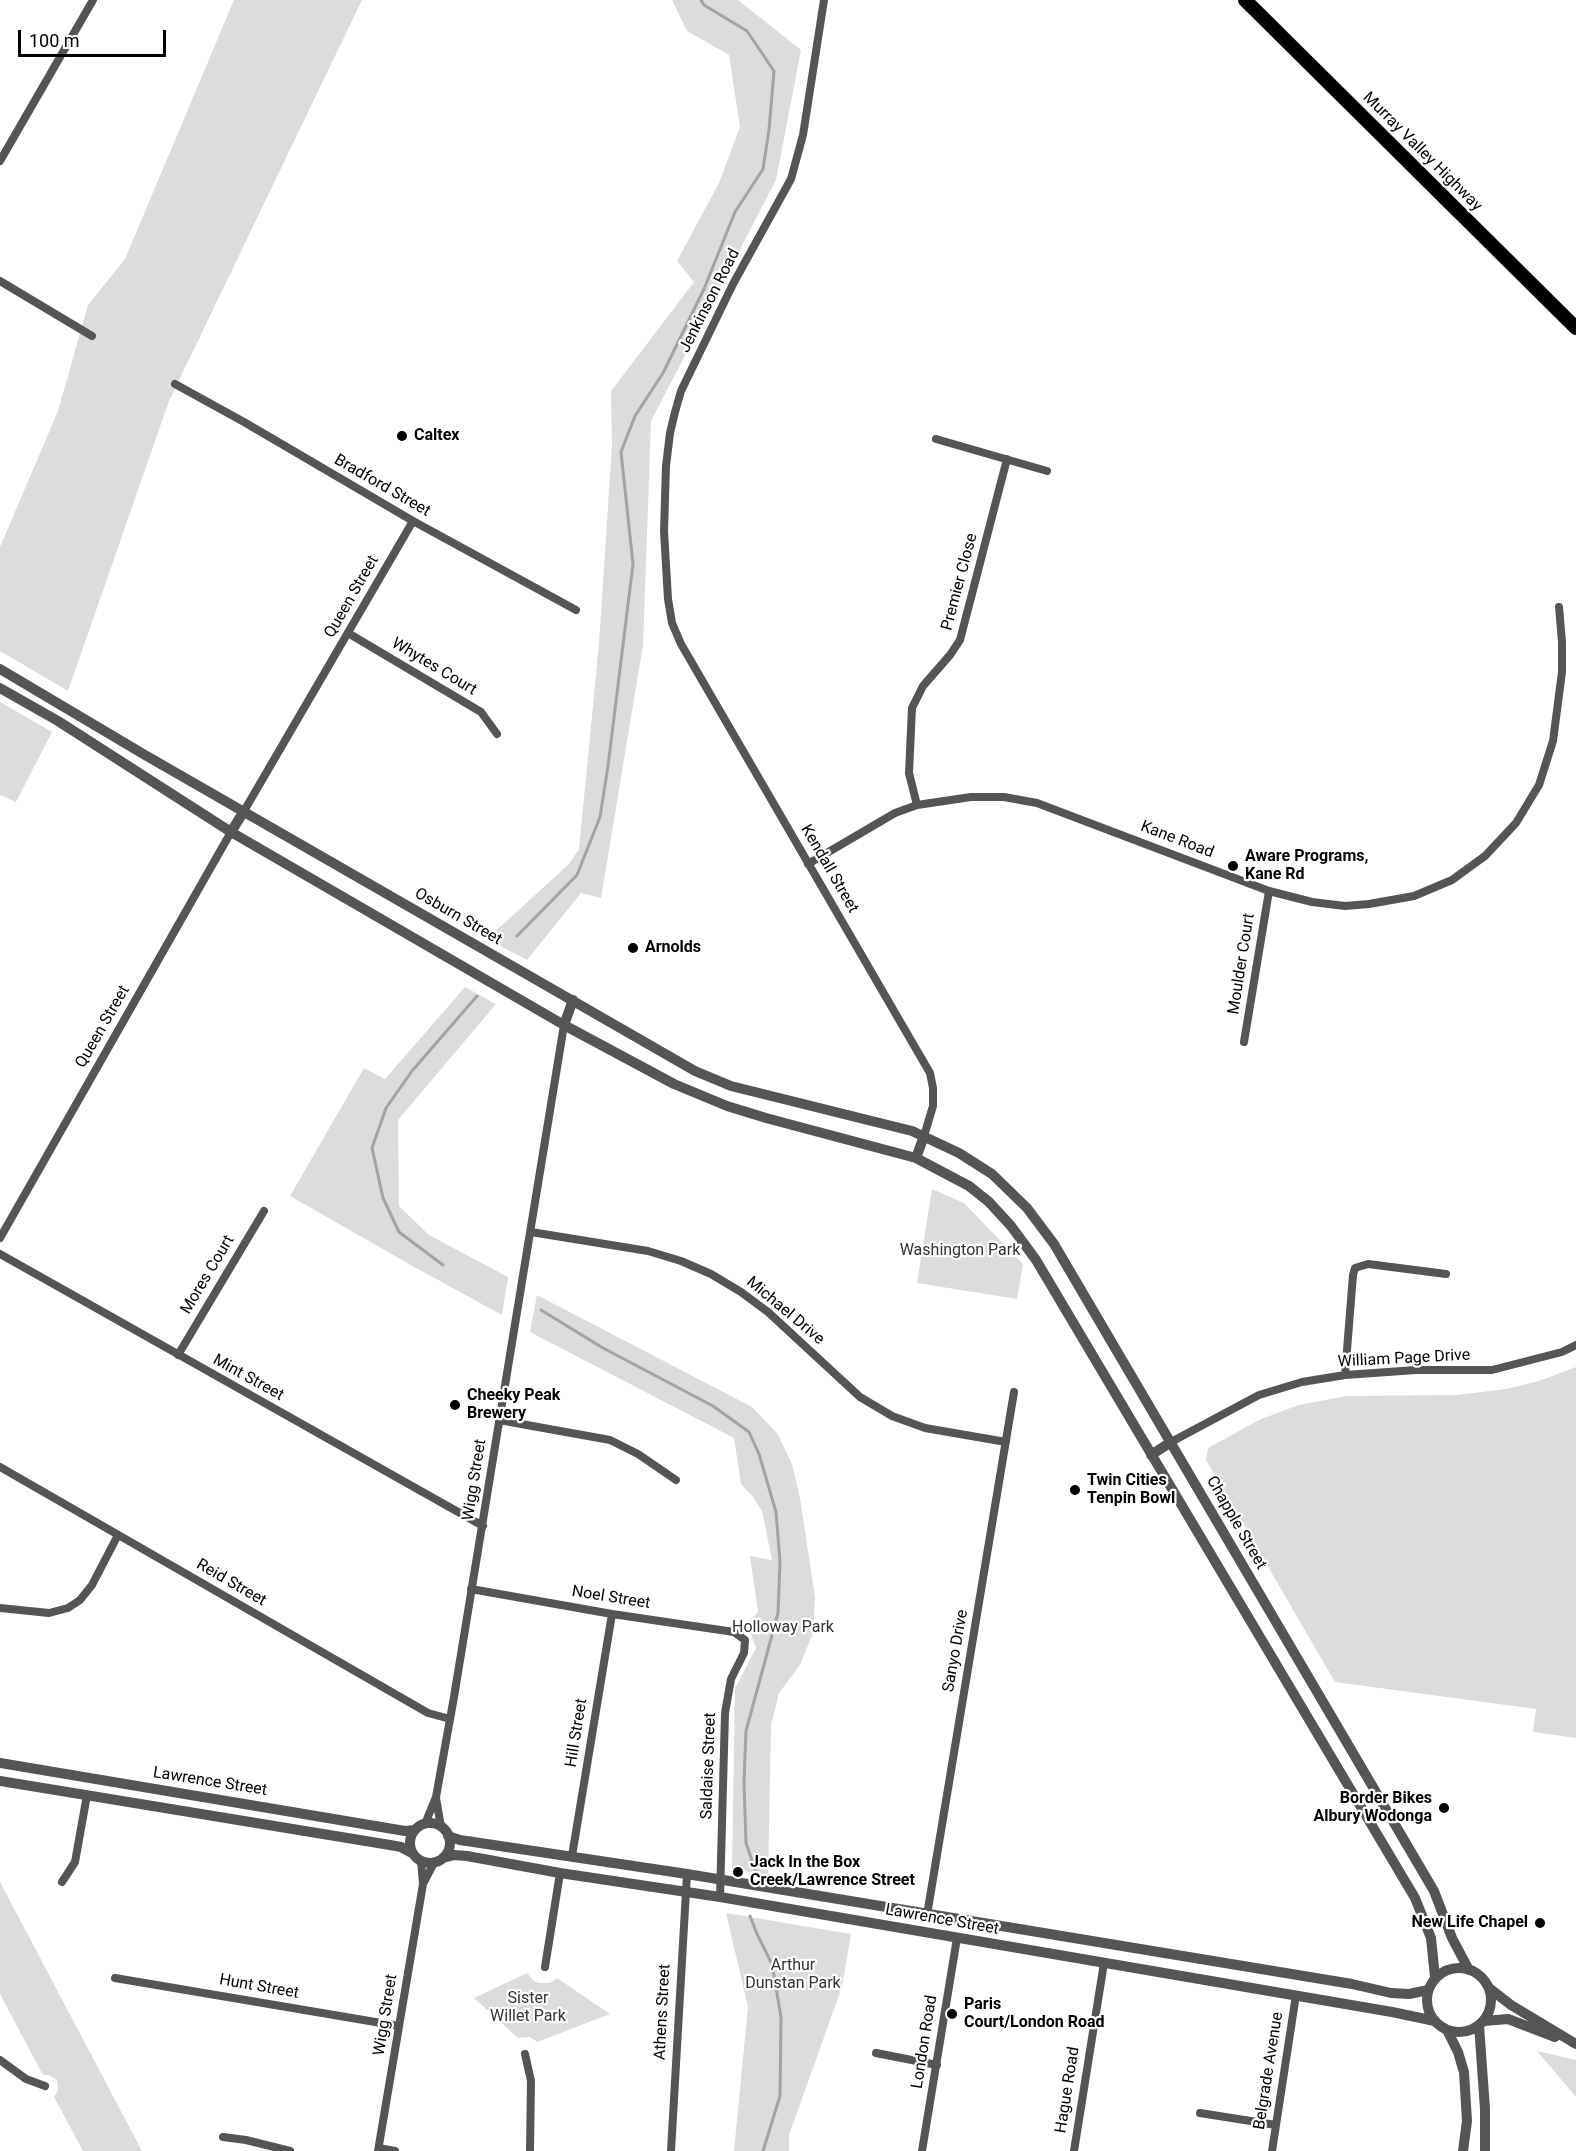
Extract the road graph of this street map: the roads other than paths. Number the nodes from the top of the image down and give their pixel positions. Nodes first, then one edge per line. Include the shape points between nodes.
1 (93, 0) edge
2 (824, 0) edge
3 (1245, 0) edge
4 (0, 160) edge
5 (0, 281) edge
6 (1576, 328) edge
7 (92, 336) dead end
8 (175, 384) dead end
9 (936, 439) dead end
10 (1007, 459) junction
11 (1047, 471) dead end
12 (413, 521) junction
13 (1558, 607) dead end
14 (576, 610) dead end
15 (672, 623) joint
16 (348, 633) junction
17 (0, 669) edge
18 (0, 688) edge
19 (497, 734) dead end
20 (917, 805) junction
21 (244, 811) junction
22 (231, 832) junction
23 (808, 864) junction
24 (1269, 891) junction
25 (573, 1000) junction
26 (564, 1025) junction
27 (1244, 1042) dead end
28 (924, 1136) junction
29 (915, 1158) junction
30 (264, 1211) dead end
31 (531, 1232) junction
32 (0, 1238) edge
33 (0, 1254) edge
34 (1446, 1274) dead end
35 (1576, 1345) edge
36 (177, 1355) junction
37 (1345, 1375) junction
38 (1014, 1392) dead end
39 (499, 1420) junction
40 (1006, 1442) junction
41 (1171, 1442) junction
42 (1151, 1455) junction
43 (0, 1467) edge
44 (676, 1480) dead end
45 (483, 1526) junction
46 (118, 1535) junction
47 (471, 1590) junction
48 (0, 1608) edge
49 (612, 1614) junction
50 (745, 1640) joint
51 (450, 1719) junction
52 (0, 1763) edge
53 (90, 1778) junction
54 (0, 1781) edge
55 (87, 1795) junction
56 (436, 1797) junction
57 (254, 1805) junction
58 (251, 1822) junction
59 (425, 1824) junction
60 (415, 1830) junction
61 (445, 1832) junction
62 (412, 1852) junction
63 (572, 1857) junction
64 (421, 1861) junction
65 (439, 1861) junction
66 (560, 1873) junction
67 (687, 1874) junction
68 (721, 1881) junction
69 (62, 1882) dead end
70 (423, 1884) junction
71 (686, 1893) junction
72 (720, 1897) junction
73 (927, 1915) junction
74 (960, 1920) junction
75 (924, 1932) junction
76 (957, 1938) junction
77 (1104, 1964) junction
78 (545, 1967) dead end
79 (1470, 1970) junction
80 (1298, 1976) junction
81 (1435, 1977) junction
82 (115, 1978) dead end
83 (1489, 1988) junction
84 (1428, 1990) junction
85 (1296, 1995) junction
86 (1435, 2021) junction
87 (1481, 2023) junction
88 (399, 2026) junction
89 (1447, 2030) junction
90 (1564, 2038) junction
91 (1576, 2044) edge
92 (876, 2053) dead end
93 (525, 2054) dead end
94 (0, 2060) edge
95 (937, 2065) junction
96 (45, 2086) dead end
97 (1200, 2113) dead end
98 (1276, 2125) junction
99 (223, 2137) dead end
100 (378, 2150) edge
101 (290, 2151) edge
102 (395, 2151) edge
103 (530, 2151) edge
104 (671, 2151) edge
105 (922, 2151) edge
106 (1074, 2151) edge
107 (1272, 2151) edge
108 (1463, 2151) edge
109 (1485, 2151) edge

1 - 4 street
2 - 15 street, Jenkinson Road via 791,179 733,284 681,391 675,412 666,466 664,531
3 - 6 main road, Murray Valley Highway
5 - 7 street
8 - 12 street, Bradford Street
9 - 10 street
10 - 11 street
10 - 20 street, Premier Close via 960,640 923,686 912,708 909,773
12 - 14 street, Bradford Street
12 - 16 street, Queen Street
13 - 24 street, Kane Road via 1562,672 1553,741 1539,785 1500,842 1452,880 1414,896 1345,906
15 - 23 street, Kendall Street
16 - 19 street, Whytes Court via 481,712
16 - 21 street, Queen Street
17 - 21 street, Osburn Street
18 - 22 street
20 - 23 street, Kane Road
20 - 24 street, Kane Road via 971,797 1037,803
21 - 22 street
21 - 25 street, Osburn Street
22 - 26 street
22 - 32 street, Queen Street
23 - 28 street, Kendall Street via 930,1073 933,1106
24 - 27 street, Moulder Court
25 - 26 street
25 - 28 street, Osburn Street via 717,1081
26 - 29 street via 674,1084 727,1106
26 - 31 street, Wigg Street
28 - 29 street
28 - 41 street, Chapple Street via 992,1174 1041,1225
29 - 42 street via 969,1186 1011,1226 1036,1260
30 - 36 street, Mores Court
31 - 39 street, Wigg Street
31 - 40 street, Michael Drive via 648,1251 711,1274 768,1312 860,1397 892,1416 925,1428
33 - 36 street, Mint Street
34 - 37 street via 1368,1264 1355,1268
35 - 37 street, William Page Drive via 1492,1370
36 - 45 street, Mint Street
37 - 41 street, William Page Drive via 1259,1395
38 - 40 street, Sanyo Drive
39 - 44 street via 610,1440
39 - 45 street, Wigg Street
40 - 73 street, Sanyo Drive
41 - 42 street
41 - 79 street, Chapple Street via 1434,1891 1452,1938
42 - 81 street via 1415,1898 1429,1930
43 - 46 street, Reid Street
45 - 47 street, Wigg Street
46 - 48 street via 92,1585 68,1608 49,1613
46 - 51 street, Reid Street via 428,1713
47 - 49 street, Noel Street
47 - 51 street, Wigg Street
49 - 50 street, Noel Street via 734,1632
49 - 63 street, Hill Street
50 - 68 street, Saldaise Street via 744,1653 731,1679 725,1713
51 - 56 street, Wigg Street
52 - 53 street, Lawrence Street
53 - 55 street
53 - 57 street, Lawrence Street
54 - 55 street, Lawrence Street
55 - 58 street, Lawrence Street
55 - 69 street via 75,1862
56 - 59 street, Wigg Street
56 - 61 street, Wigg Street
57 - 58 street
57 - 60 street, Lawrence Street
58 - 62 street, Lawrence Street
59 - 60 street
59 - 61 street via 436,1824
60 - 62 street via 410,1841
61 - 63 street, Lawrence Street via 460,1840
61 - 65 street via 449,1848
62 - 64 street
63 - 67 street, Lawrence Street
64 - 65 street
64 - 70 street, Wigg Street
65 - 66 street, Lawrence Street via 454,1855
65 - 70 street, Wigg Street
66 - 71 street, Lawrence Street
66 - 78 street
67 - 68 street, Lawrence Street
67 - 71 street, Athens Street
68 - 72 street, Saldaise Street
68 - 73 street, Lawrence Street
70 - 88 street, Wigg Street
71 - 72 street, Lawrence Street
71 - 104 street, Athens Street
72 - 75 street, Lawrence Street
73 - 74 street, Lawrence Street
73 - 75 street
74 - 76 street
74 - 80 street, Lawrence Street
75 - 76 street, Lawrence Street
76 - 77 street, Lawrence Street
76 - 95 street, London Road
77 - 85 street, Lawrence Street
77 - 106 street, Hague Road
79 - 81 street via 1449,1969
79 - 83 street
80 - 84 street, Lawrence Street via 1391,1994
80 - 85 street
81 - 84 street
82 - 88 street, Hunt Street
83 - 87 street via 1491,2008
83 - 90 street
84 - 86 street via 1427,2006
85 - 86 street, Lawrence Street
85 - 98 street, Belgrade Avenue
86 - 89 street
87 - 89 street via 1464,2032
87 - 90 street via 1508,2019
87 - 109 street
88 - 100 street, Wigg Street
89 - 108 street via 1464,2072 1467,2121
90 - 91 street
92 - 95 street
93 - 103 street via 531,2081
94 - 96 street via 26,2079
95 - 105 street, London Road
97 - 98 street
98 - 107 street, Belgrade Avenue
99 - 101 street
100 - 102 street

